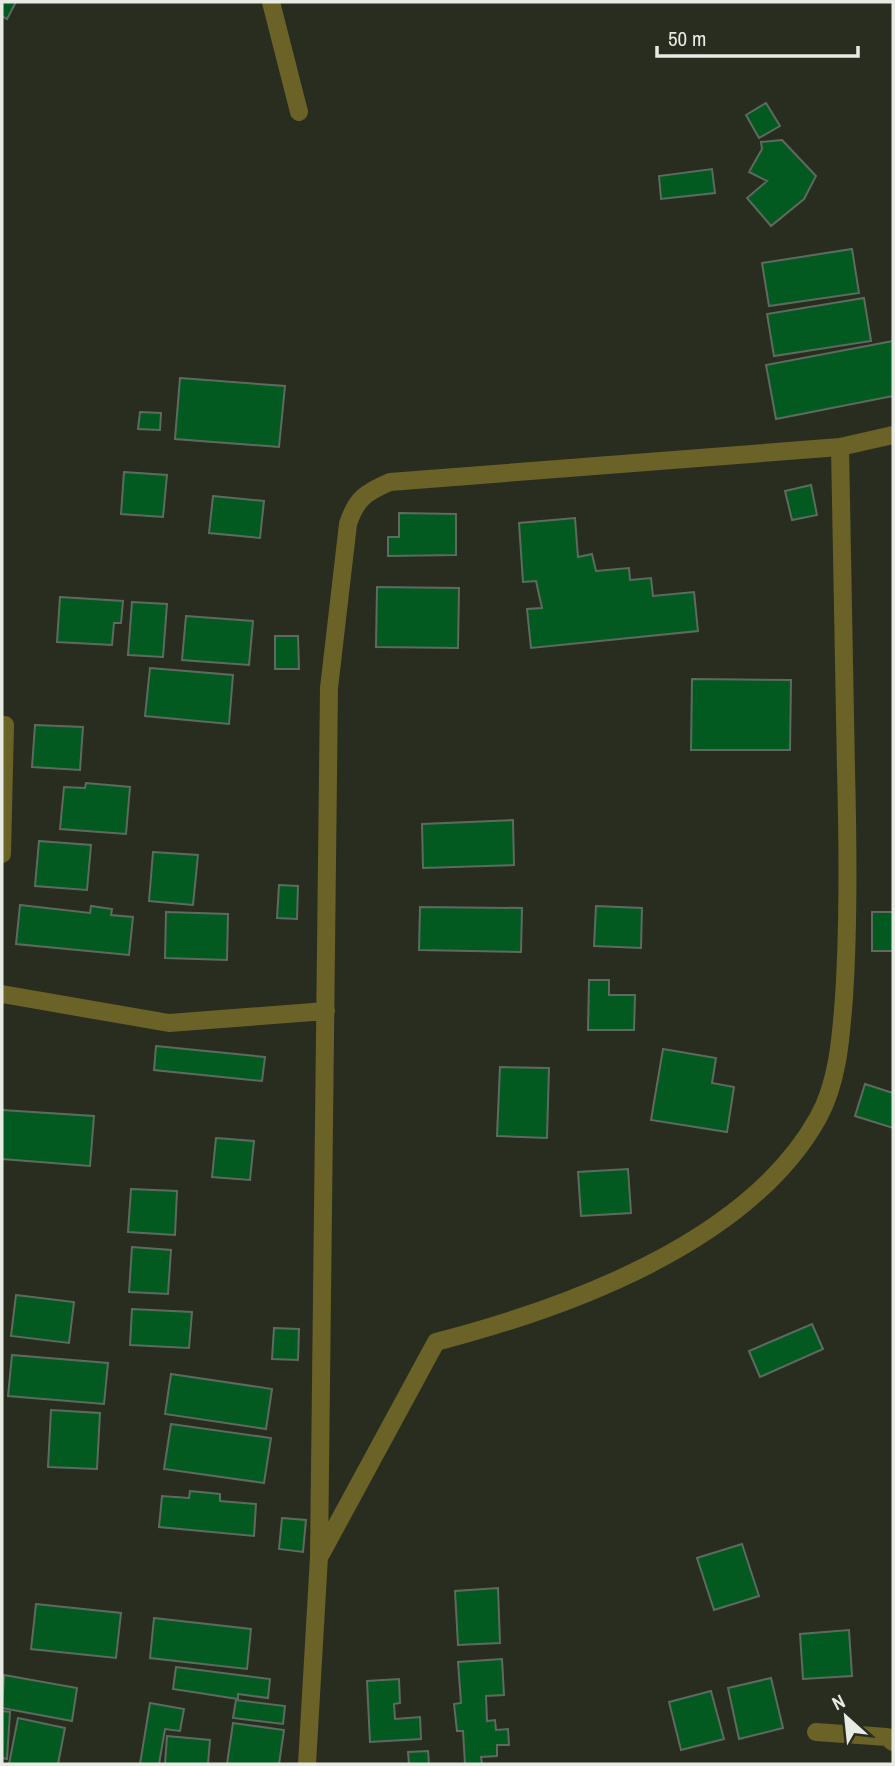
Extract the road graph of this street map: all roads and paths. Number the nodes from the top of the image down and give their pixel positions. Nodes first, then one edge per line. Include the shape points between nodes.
1 (271, 2) edge
2 (299, 112) dead end
3 (893, 435) edge
4 (840, 447) junction
5 (5, 725) dead end
6 (2, 854) edge
7 (2, 994) edge
8 (326, 1011) junction
9 (319, 1557) junction
10 (816, 1732) dead end
11 (893, 1742) edge
12 (306, 1764) edge

1 - 2 street
3 - 4 street
4 - 8 street via 390,482 365,492 353,507 348,524 329,688
4 - 9 street via 849,923 840,1054 819,1117 781,1169 715,1226 597,1291 507,1324 436,1342
5 - 6 street
7 - 8 street via 169,1023
8 - 9 street
9 - 12 street
10 - 11 street via 887,1737

